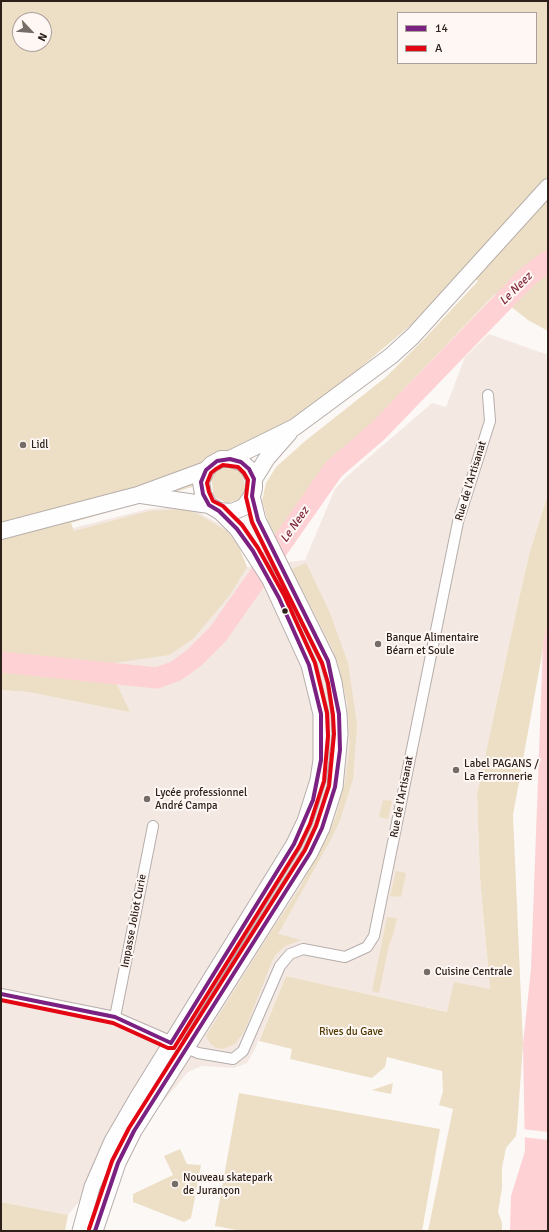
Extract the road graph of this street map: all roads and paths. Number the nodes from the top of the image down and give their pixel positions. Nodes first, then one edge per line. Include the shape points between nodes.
1 (548, 187) edge
2 (488, 394) dead end
3 (295, 426) junction
4 (230, 459) junction
5 (206, 470) junction
6 (254, 479) junction
7 (138, 495) junction
8 (252, 496) junction
9 (214, 508) junction
10 (1, 532) edge
11 (153, 826) dead end
12 (1, 994) edge
13 (115, 1017) junction
14 (179, 1046) junction
15 (80, 1231) edge
16 (95, 1231) edge

1 - 3 main road via 408,341
2 - 14 street, Rue de l'Artisanat via 490,421 458,522 374,936 367,947 345,957 303,949 290,954 280,966 243,1051 232,1059 201,1054
3 - 4 main road
3 - 6 main road via 267,458
4 - 5 main road via 217,461
4 - 6 main road via 241,462 249,469
5 - 7 main road
5 - 9 main road via 201,482 203,494
6 - 8 main road
7 - 9 main road
7 - 10 main road
8 - 9 main road via 244,507 232,512
8 - 14 main road via 258,520 328,661 334,682 340,734 335,787 322,828 310,853
9 - 14 main road via 237,529 270,580 309,664 321,714 322,735 318,780 305,821
11 - 13 street, Impasse Joliot Curie
12 - 13 street, Rue de l'Artisanat
13 - 14 street, Rue de l'Artisanat
14 - 15 main road via 112,1142 92,1187
14 - 16 main road via 118,1163

